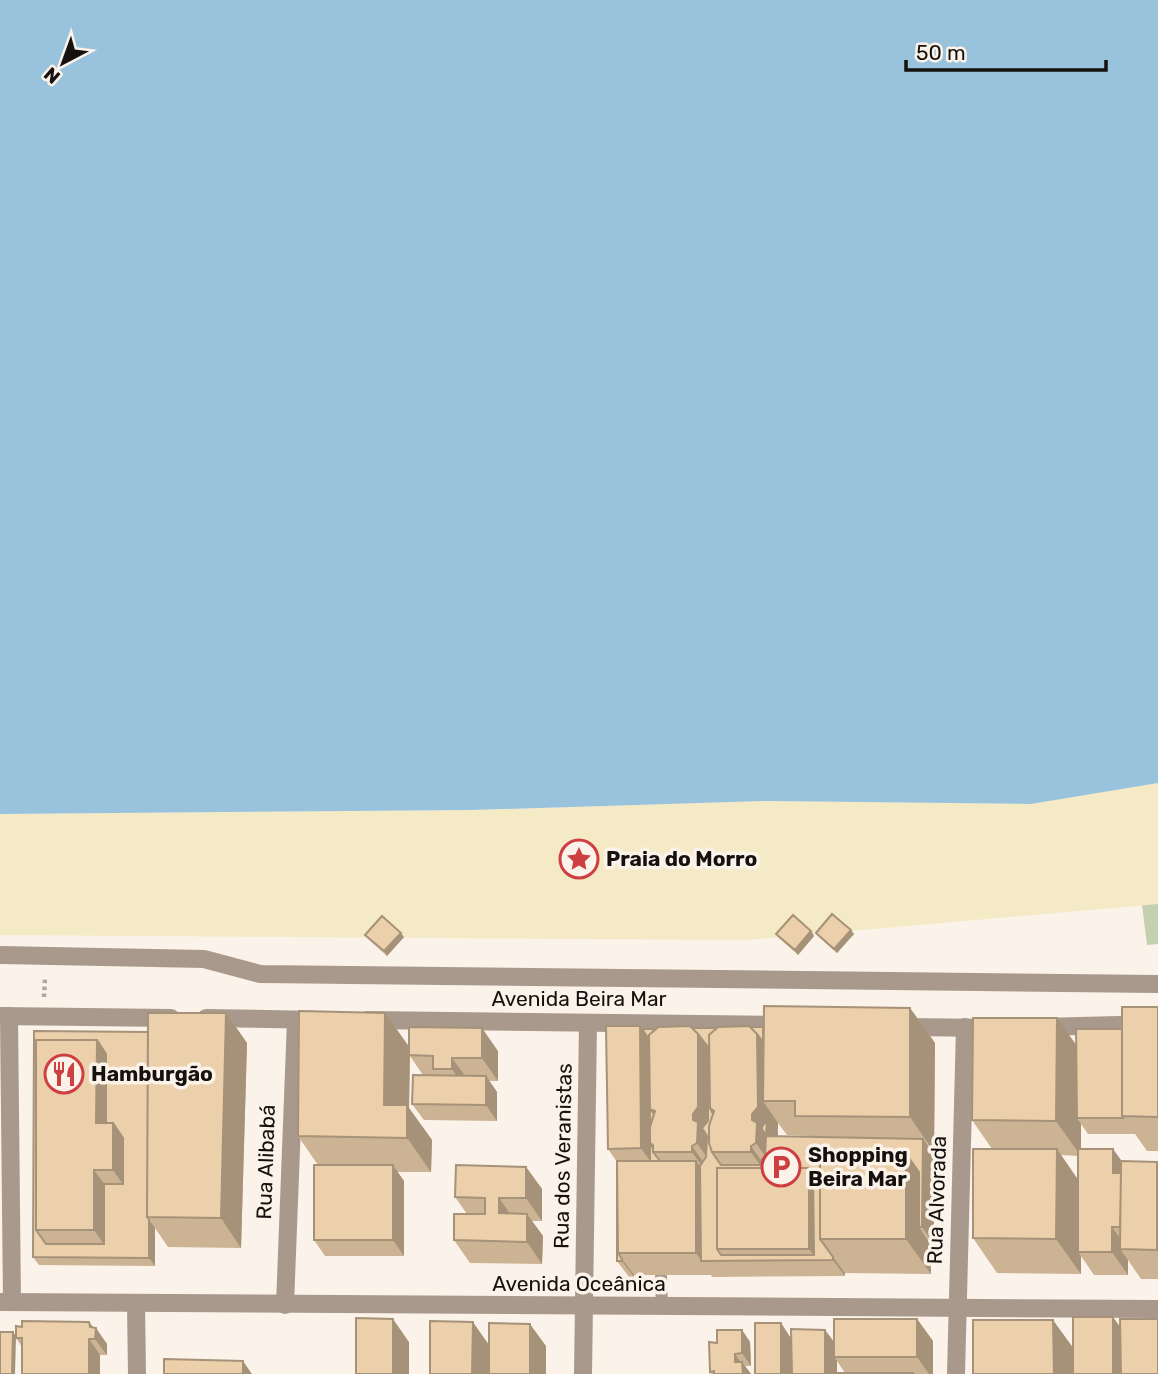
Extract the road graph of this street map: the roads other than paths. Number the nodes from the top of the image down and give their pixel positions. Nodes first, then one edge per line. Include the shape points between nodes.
1 (0, 955) edge
2 (1158, 984) edge
3 (4, 1016) edge
4 (296, 1020) junction
5 (588, 1023) junction
6 (1158, 1024) edge
7 (800, 1025) edge
8 (882, 1027) edge
9 (965, 1027) junction
10 (661, 1277) edge
11 (6, 1302) edge
12 (136, 1304) junction
13 (285, 1305) junction
14 (584, 1306) junction
15 (662, 1307) junction
16 (957, 1308) junction
17 (1158, 1309) edge
18 (136, 1374) edge
19 (583, 1374) edge
20 (956, 1374) edge

1 - 2 street via 204,959 272,975
3 - 4 street, Avenida Beira Mar
3 - 11 street
4 - 5 street, Avenida Beira Mar
4 - 13 street, Rua Alibabá
5 - 7 street, Avenida Beira Mar
5 - 14 street, Rua dos Veranistas
6 - 9 street
8 - 9 street
9 - 16 street, Rua Alvorada
10 - 15 lane
11 - 12 street, Avenida Oceânica
12 - 13 street, Avenida Oceânica
12 - 18 street
13 - 14 street, Avenida Oceânica
14 - 15 street, Avenida Oceânica
14 - 19 street, Rua dos Veranistas
15 - 16 street, Avenida Oceânica
16 - 17 street, Avenida Oceânica
16 - 20 street, Rua Alvorada

